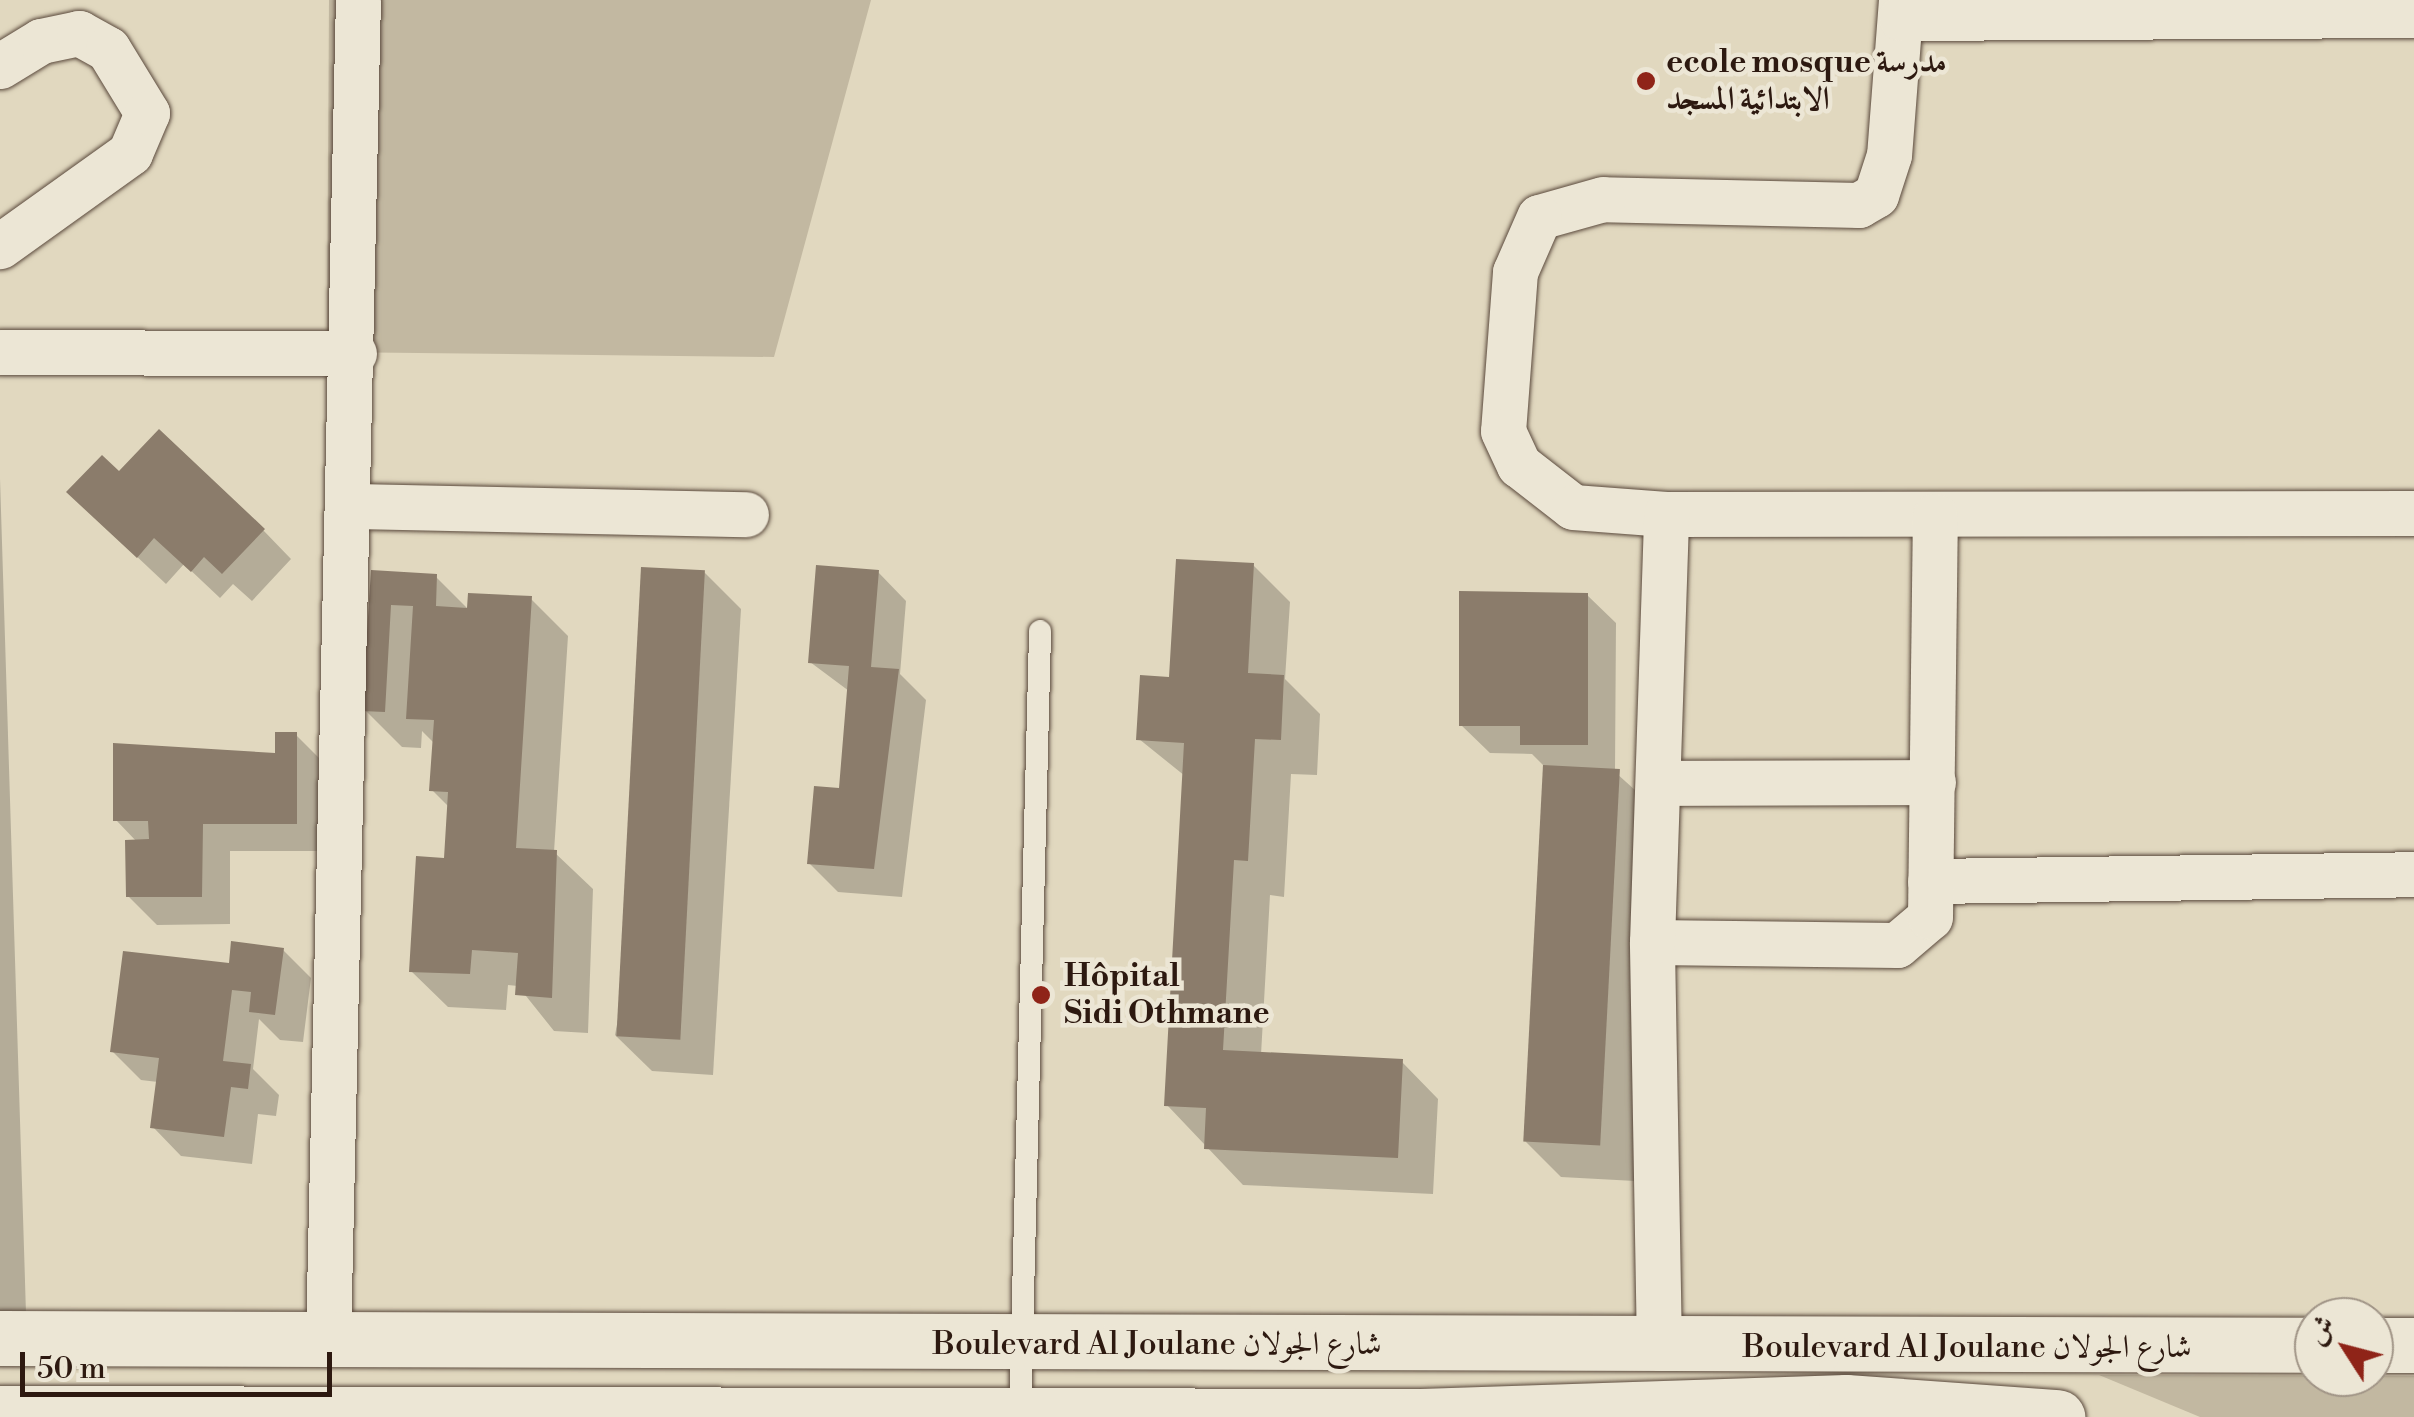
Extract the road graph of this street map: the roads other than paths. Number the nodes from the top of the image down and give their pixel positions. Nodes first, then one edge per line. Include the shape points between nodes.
1 (358, 0) edge
2 (2265, 7) edge
3 (1901, 9) edge
4 (2414, 15) edge
5 (0, 66) edge
6 (0, 246) edge
7 (0, 352) edge
8 (354, 353) junction
9 (354, 506) junction
10 (2414, 513) edge
11 (746, 514) dead end
12 (1666, 514) junction
13 (1935, 516) junction
14 (1040, 631) dead end
15 (1933, 782) junction
16 (1658, 783) junction
17 (2414, 874) edge
18 (1930, 881) junction
19 (1652, 942) junction
20 (0, 1338) edge
21 (328, 1340) junction
22 (1025, 1343) junction
23 (2294, 1346) edge
24 (1659, 1348) junction
25 (1846, 1410) edge
26 (0, 1413) edge
27 (1020, 1413) junction
28 (411, 1415) edge
29 (1120, 1416) edge
30 (2057, 1417) edge

1 - 8 street
2 - 3 street
2 - 4 street
3 - 12 street via 1889,155 1876,194 1858,205 1603,199 1539,217 1524,240 1503,430 1519,465 1573,507
5 - 6 street via 41,41 79,33 108,49 147,114 130,153
7 - 8 street
8 - 9 street
9 - 11 street
9 - 21 street
10 - 13 street
12 - 13 street
12 - 16 street
13 - 15 street
14 - 22 lane
15 - 16 street
15 - 18 street
16 - 19 street
17 - 18 street
18 - 19 street via 1930,917 1897,944
19 - 24 street
20 - 21 main road, Boulevard Al Joulane شارع الجولان
21 - 22 main road, Boulevard Al Joulane شارع الجولان
22 - 24 main road, Boulevard Al Joulane شارع الجولان
22 - 27 lane
23 - 24 main road, Boulevard Al Joulane شارع الجولان
25 - 29 main road, Boulevard Al Joulane شارع الجولان
25 - 30 main road, Boulevard Al Joulane شارع الجولان
26 - 28 main road, Boulevard Al Joulane شارع الجولان
27 - 28 main road, Boulevard Al Joulane شارع الجولان
27 - 29 main road, Boulevard Al Joulane شارع الجولان

